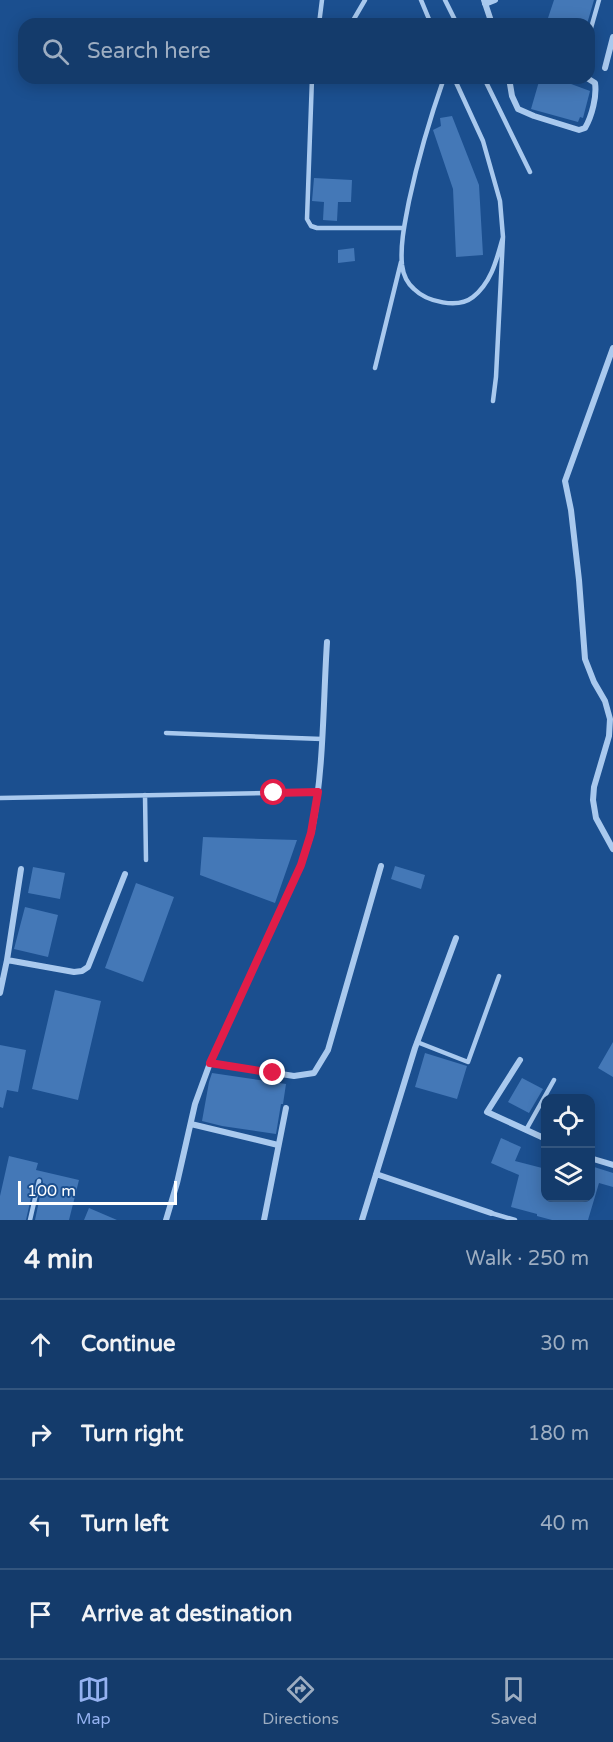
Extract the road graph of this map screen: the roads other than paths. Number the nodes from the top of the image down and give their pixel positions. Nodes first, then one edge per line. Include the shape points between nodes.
1 (322, 0) edge
2 (364, 0) edge
3 (421, 0) edge
4 (445, 0) edge
5 (495, 0) edge
6 (599, 0) edge
7 (484, 2) edge
8 (320, 18) edge
9 (354, 18) edge
10 (428, 18) edge
11 (454, 18) edge
12 (490, 18) edge
13 (594, 18) edge
14 (613, 37) edge
15 (604, 68) dead end
16 (312, 84) edge
17 (442, 84) edge
18 (457, 84) edge
19 (487, 84) edge
20 (510, 84) edge
21 (594, 84) edge
22 (530, 172) dead end
23 (404, 228) junction
24 (504, 237) junction
25 (402, 256) junction
26 (613, 348) edge
27 (375, 368) dead end
28 (493, 401) dead end
29 (327, 642) dead end
30 (166, 733) dead end
31 (322, 739) junction
32 (318, 792) junction
33 (144, 795) junction
34 (0, 798) edge
35 (613, 849) edge
36 (146, 860) dead end
37 (381, 866) dead end
38 (21, 869) dead end
39 (125, 874) dead end
40 (456, 938) dead end
41 (7, 960) junction
42 (499, 976) dead end
43 (0, 993) edge
44 (417, 1042) junction
45 (520, 1060) dead end
46 (210, 1063) junction
47 (554, 1080) dead end
48 (286, 1108) dead end
49 (190, 1124) junction
50 (526, 1130) junction
51 (541, 1137) edge
52 (278, 1144) junction
53 (595, 1159) edge
54 (613, 1165) edge
55 (376, 1174) junction
56 (39, 1181) dead end
57 (491, 1213) joint
58 (30, 1220) edge
59 (166, 1220) edge
60 (264, 1220) edge
61 (362, 1220) edge
62 (515, 1220) edge

1 - 8 lane
2 - 9 lane
3 - 10 lane
4 - 11 lane
5 - 7 street
6 - 13 lane
7 - 12 street
14 - 15 street
16 - 23 lane via 306,213 311,226
17 - 23 lane via 416,167
18 - 24 lane via 483,141 500,201
19 - 22 lane
20 - 21 street via 518,109 579,130 588,122
23 - 25 lane
24 - 25 lane via 484,286 471,299 454,303 427,298 413,289 405,278
24 - 28 lane
25 - 27 lane
26 - 35 street via 565,481 585,659 610,719 593,800 596,818
29 - 31 street
30 - 31 lane
31 - 32 street
32 - 33 lane
32 - 46 street via 301,865
33 - 34 lane
33 - 36 lane
37 - 46 street via 328,1050 314,1073 294,1076
38 - 41 street
39 - 41 street via 88,967 74,972
40 - 44 street
41 - 43 street
42 - 44 lane via 468,1062
44 - 55 street
45 - 50 street via 487,1112
46 - 49 street
47 - 50 lane
48 - 52 street
49 - 52 street
49 - 59 street
50 - 51 street
52 - 60 street
53 - 54 street
55 - 57 street
55 - 61 street
56 - 58 lane
57 - 62 lane

